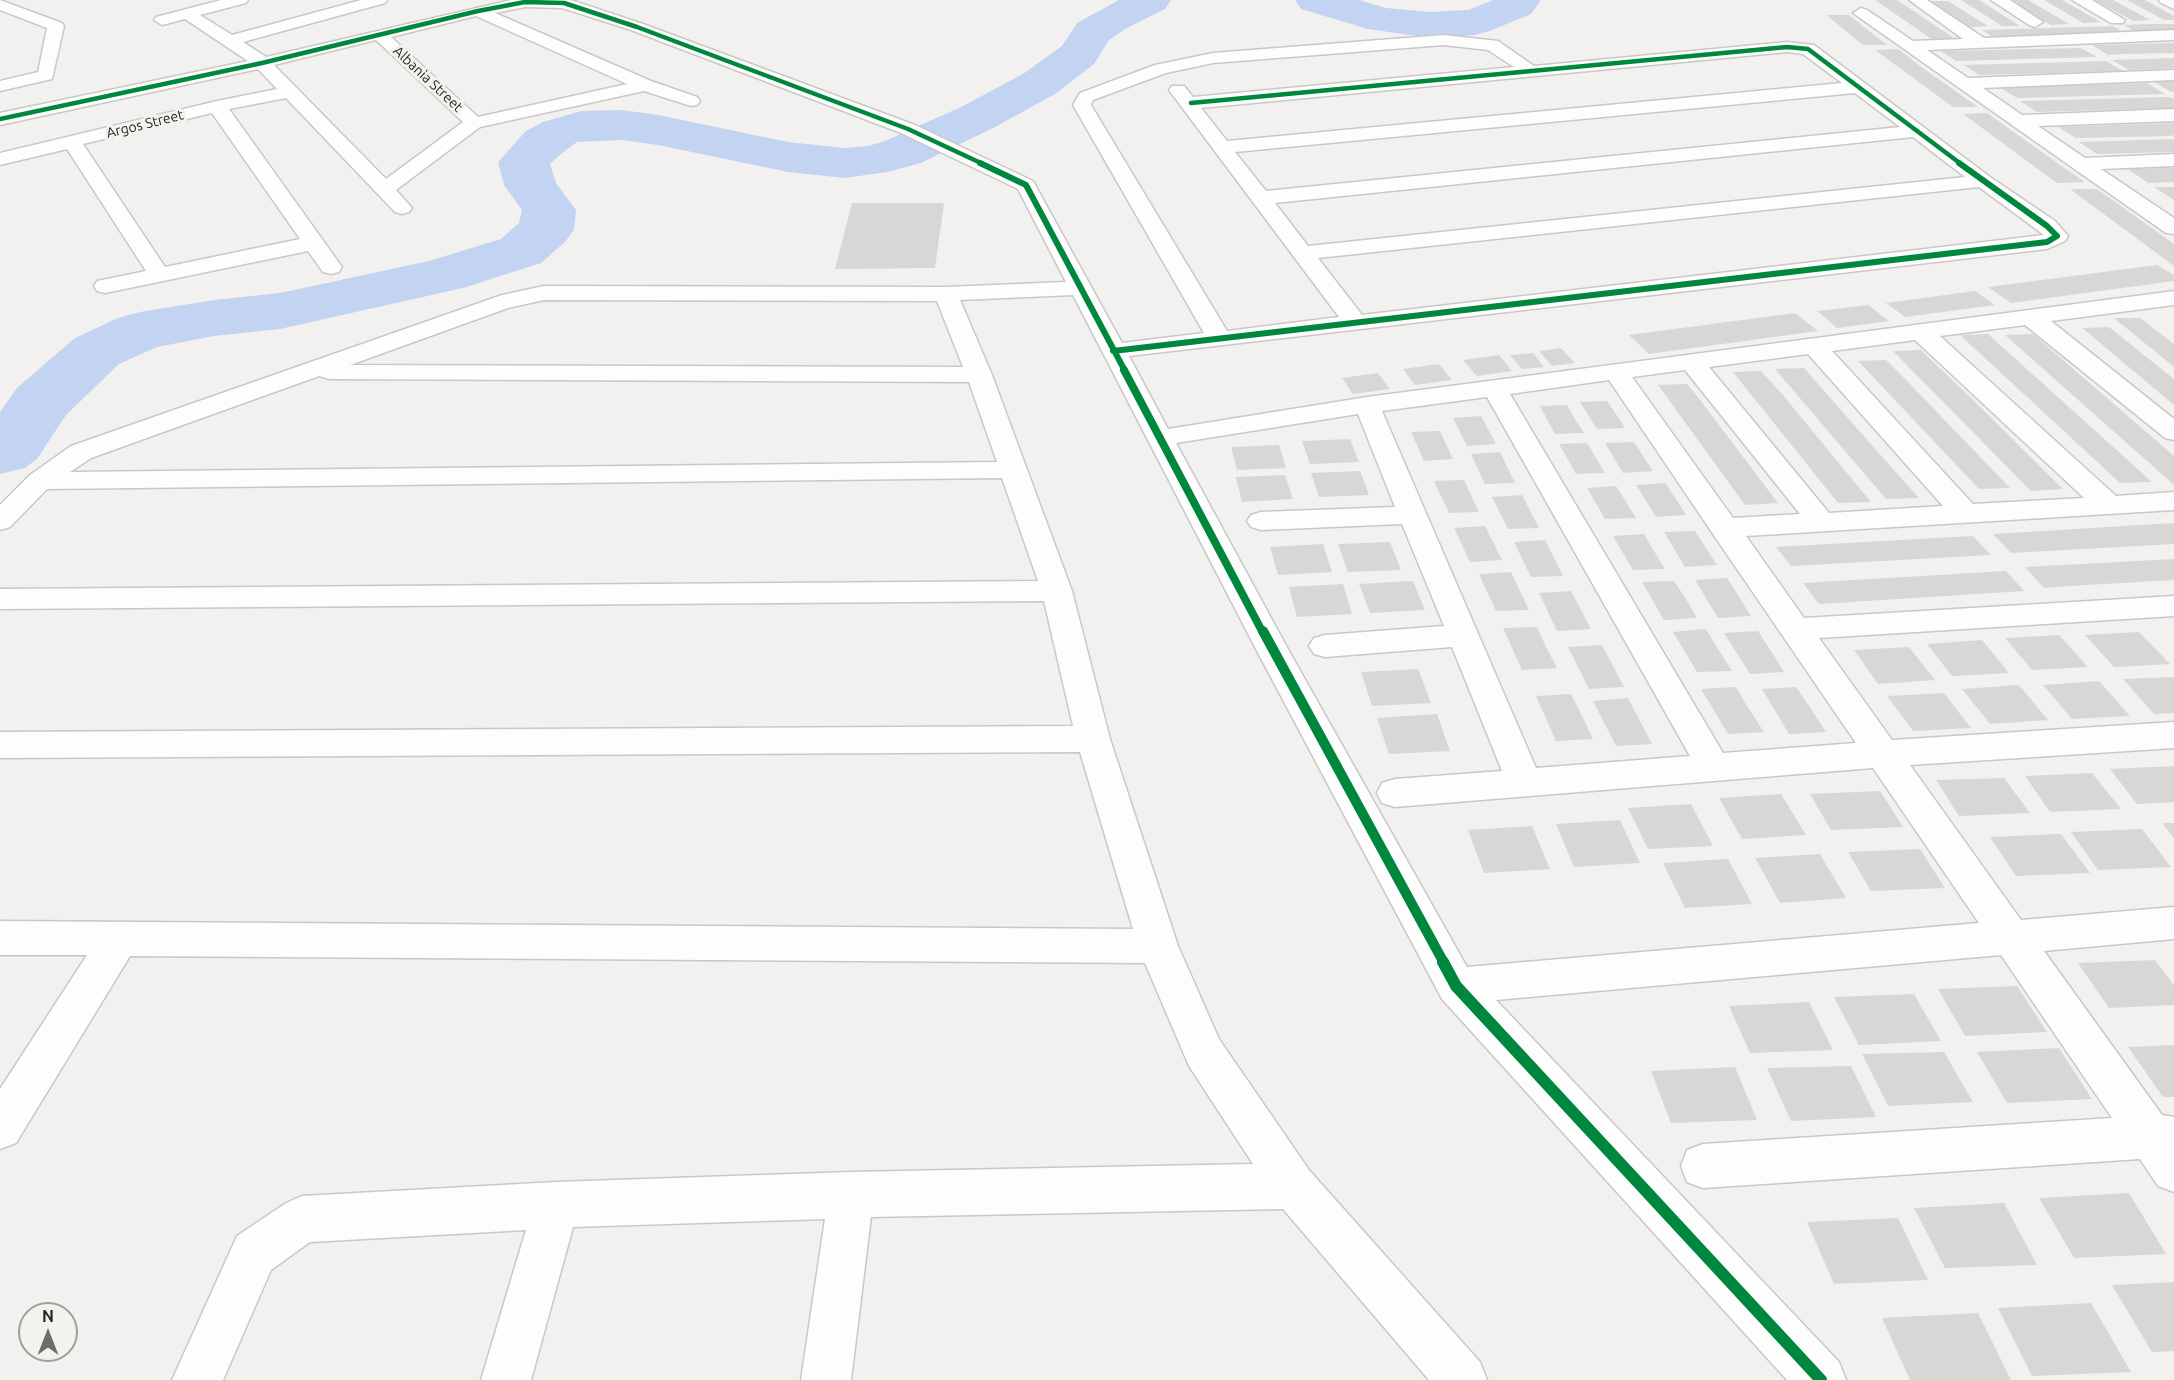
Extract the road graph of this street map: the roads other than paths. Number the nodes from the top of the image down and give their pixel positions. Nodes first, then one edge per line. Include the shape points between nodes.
1 (240, 0) edge
2 (379, 0) edge
3 (1917, 0) edge
4 (1999, 0) edge
5 (2080, 0) edge
6 (2167, 0) edge
7 (2174, 4) edge
8 (0, 5) edge
9 (478, 11) junction
10 (1861, 13) dead end
11 (188, 14) junction
12 (162, 20) dead end
13 (2117, 20) dead end
14 (2035, 22) dead end
15 (2174, 35) edge
16 (381, 36) junction
17 (229, 41) junction
18 (1980, 43) junction
19 (1909, 46) junction
20 (262, 63) junction
21 (1161, 69) junction
22 (1531, 71) junction
23 (2174, 75) edge
24 (3, 83) edge
25 (645, 84) junction
26 (1963, 84) junction
27 (1858, 87) junction
28 (291, 92) junction
29 (691, 101) dead end
30 (1191, 103) junction
31 (218, 106) junction
32 (2174, 115) edge
33 (0, 119) edge
34 (2017, 121) junction
35 (474, 123) junction
36 (1917, 131) junction
37 (72, 142) junction
38 (1223, 147) junction
39 (0, 159) edge
40 (2174, 160) edge
41 (2080, 164) junction
42 (1983, 181) junction
43 (384, 190) junction
44 (1262, 198) junction
45 (402, 208) dead end
46 (2174, 211) edge
47 (2150, 212) junction
48 (2174, 228) edge
49 (314, 243) junction
50 (1304, 253) junction
51 (331, 267) dead end
52 (159, 274) junction
53 (105, 286) dead end
54 (1078, 288) junction
55 (946, 294) junction
56 (2163, 299) edge
57 (2030, 316) junction
58 (2174, 316) edge
59 (1356, 322) junction
60 (1920, 331) junction
61 (1219, 338) junction
62 (1814, 346) junction
63 (1113, 351) junction
64 (1692, 363) junction
65 (307, 372) junction
66 (1616, 373) junction
67 (979, 375) junction
68 (1495, 388) junction
69 (1367, 405) junction
70 (2174, 432) edge
71 (1159, 438) junction
72 (1013, 470) junction
73 (40, 482) junction
74 (2174, 501) edge
75 (2109, 505) junction
76 (1965, 513) junction
77 (1413, 515) junction
78 (0, 521) edge
79 (1261, 521) dead end
80 (1821, 522) junction
81 (1724, 528) junction
82 (1057, 591) junction
83 (0, 598) edge
84 (2174, 606) edge
85 (1795, 629) junction
86 (1463, 635) junction
87 (1325, 646) dead end
88 (2174, 735) edge
89 (1094, 739) junction
90 (0, 745) edge
91 (1882, 754) junction
92 (1714, 768) junction
93 (1525, 783) junction
94 (1395, 793) dead end
95 (2174, 923) edge
96 (0, 938) edge
97 (120, 938) junction
98 (2010, 938) junction
99 (1158, 946) junction
100 (1456, 987) junction
101 (0, 1128) edge
102 (2166, 1147) edge
103 (1703, 1166) dead end
104 (1293, 1186) junction
105 (851, 1196) junction
106 (555, 1205) junction
107 (197, 1380) edge
108 (506, 1380) edge
109 (826, 1380) edge
110 (1462, 1380) edge
111 (1821, 1380) edge

1 - 11 street
2 - 17 street
3 - 18 street
4 - 14 street
5 - 13 street
6 - 7 street
8 - 24 street via 56,26 46,75
9 - 16 street
9 - 25 street
9 - 54 street via 525,2 564,3 908,129 1026,185
10 - 19 street
11 - 12 street
11 - 17 street
15 - 18 street
16 - 20 street
16 - 35 street, Albania Street
17 - 20 street
18 - 19 street
19 - 26 street
20 - 28 street
20 - 33 street
21 - 22 street via 1213,58 1444,40 1492,45
21 - 30 street
21 - 61 street via 1086,97 1082,105
22 - 27 street via 1787,47 1808,49
22 - 30 street
23 - 26 street
25 - 29 street
25 - 35 street
26 - 34 street
27 - 36 street
27 - 38 street
28 - 31 street, Argos Street
28 - 43 street
30 - 38 street
31 - 37 street, Argos Street
31 - 49 street
32 - 34 street
34 - 41 street
35 - 43 street
36 - 42 street
36 - 44 street
37 - 39 street, Argos Street
37 - 52 street
38 - 44 street
40 - 41 street
41 - 47 street
42 - 50 street
42 - 59 street via 2057,236 2047,242
43 - 45 street
44 - 50 street
46 - 47 street
47 - 48 street
49 - 51 street
49 - 52 street
50 - 59 street
52 - 53 street
54 - 55 street
54 - 63 street
55 - 65 street via 544,293 502,302
55 - 67 street
56 - 57 street
56 - 58 street
57 - 60 street
57 - 70 street
59 - 61 street
60 - 62 street
60 - 75 street
61 - 63 street
62 - 64 street
62 - 76 street
63 - 71 street
64 - 66 street
64 - 80 street
65 - 67 street
65 - 73 street via 81,452
66 - 68 street
66 - 81 street
67 - 72 street
68 - 69 street
68 - 92 street
69 - 71 street
69 - 77 street
71 - 100 street
72 - 73 street
72 - 82 street
73 - 78 street
74 - 75 street
75 - 76 street
76 - 80 street
77 - 79 street
77 - 86 street
80 - 81 street
81 - 85 street
82 - 83 street
82 - 89 street
84 - 85 street
85 - 91 street
86 - 87 street
86 - 93 street
88 - 91 street
89 - 90 street
89 - 99 street
91 - 92 street
91 - 98 street
92 - 93 street
93 - 94 street
95 - 98 street
96 - 97 street
97 - 99 street
97 - 101 street
98 - 100 street
98 - 102 street
99 - 104 street via 1204,1052
100 - 111 street
102 - 103 street
104 - 105 street
104 - 110 street
105 - 106 street
105 - 109 street
106 - 107 street via 302,1219 254,1253
106 - 108 street

